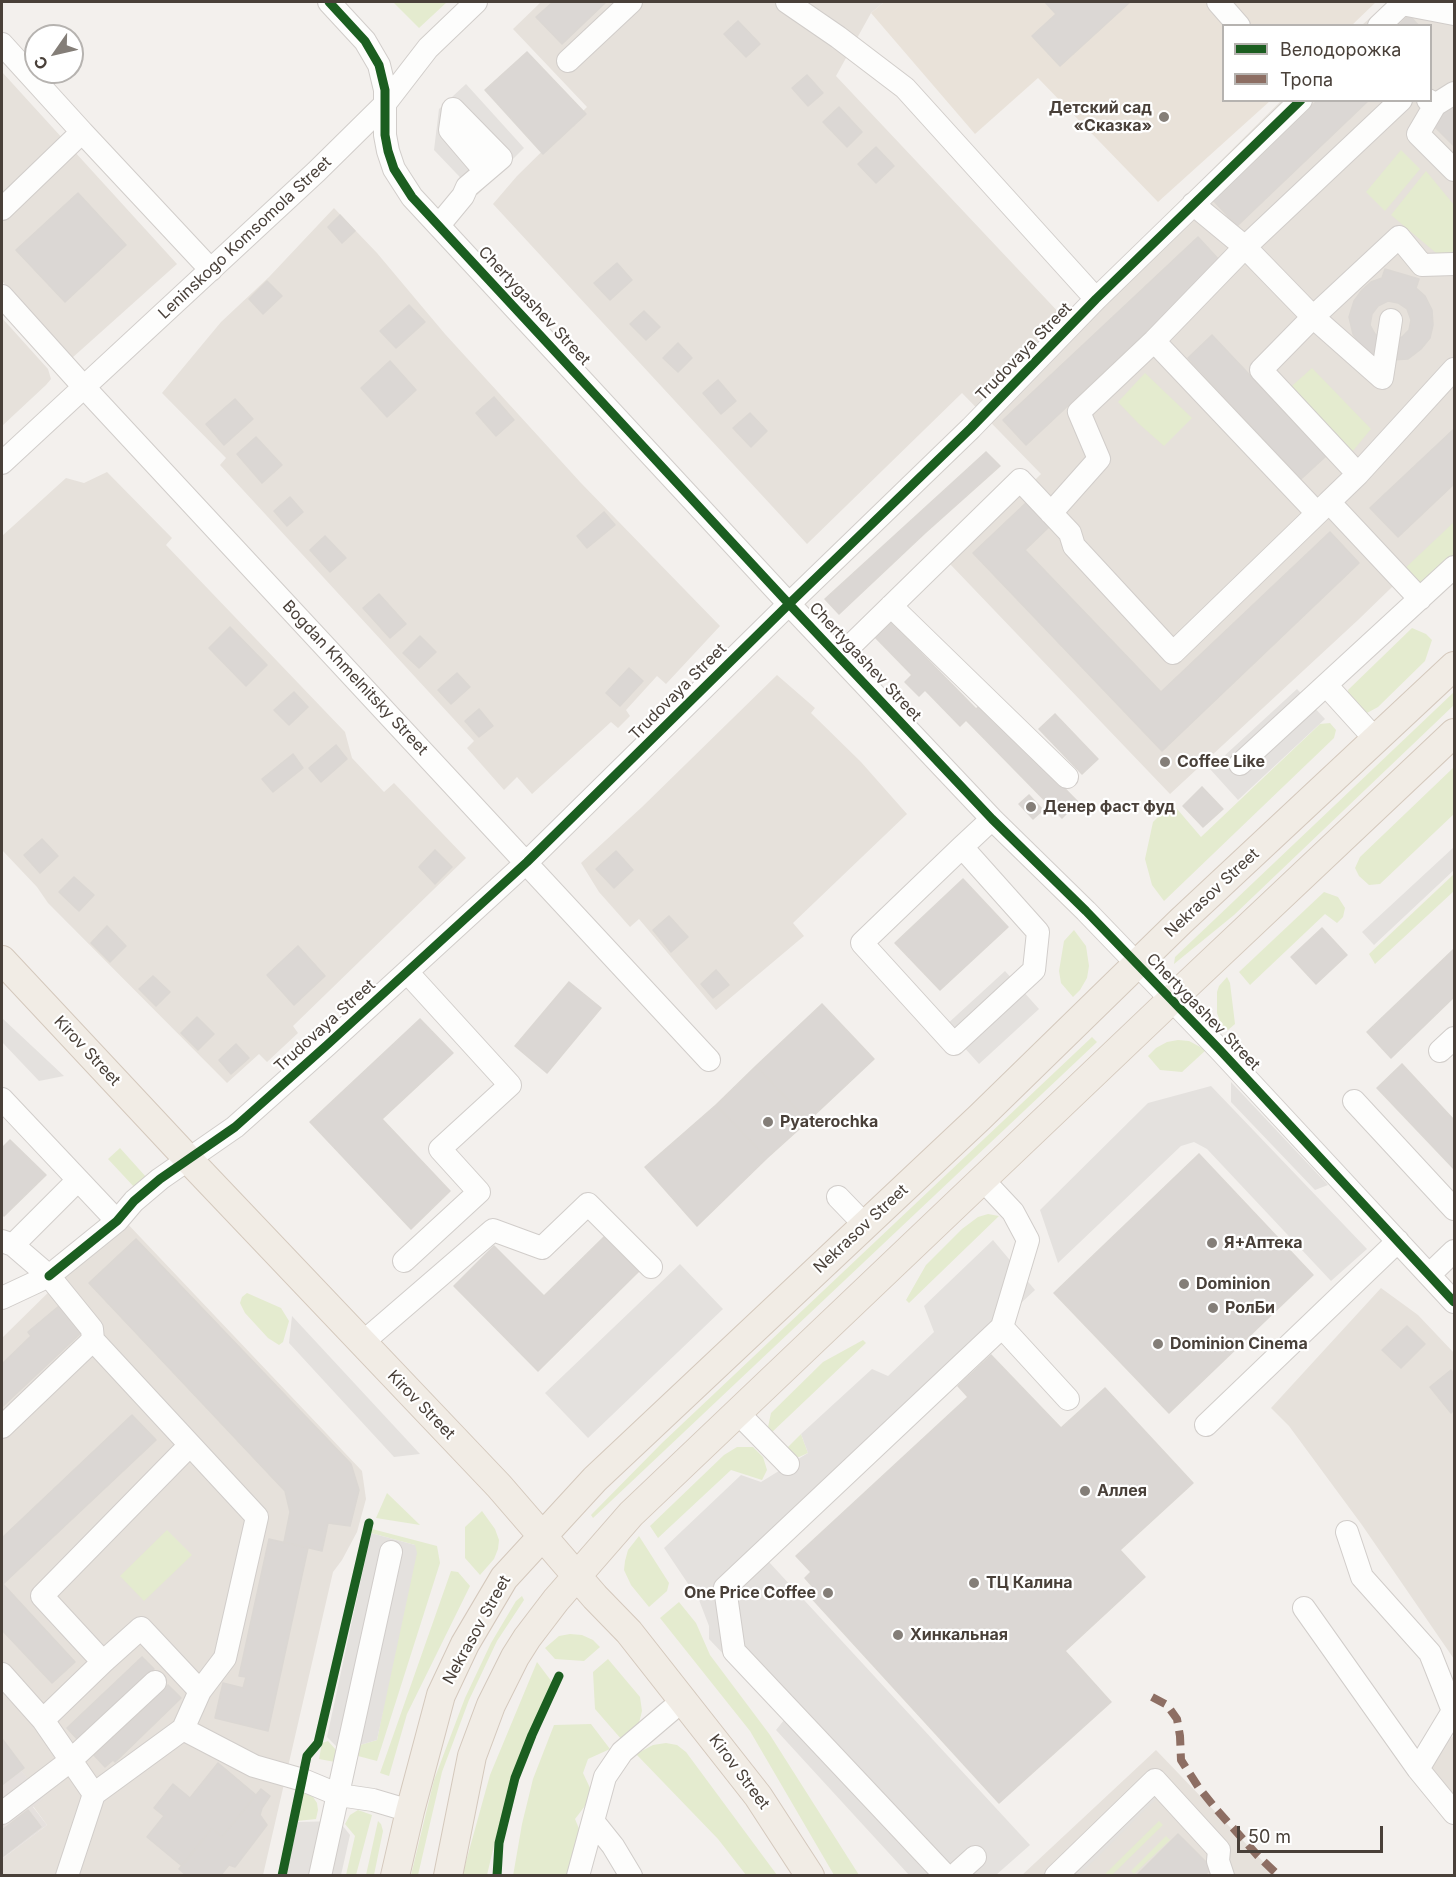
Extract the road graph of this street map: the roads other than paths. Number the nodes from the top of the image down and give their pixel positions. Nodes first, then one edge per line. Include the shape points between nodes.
1 (329, 2) edge
2 (476, 2) edge
3 (631, 2) edge
4 (787, 2) edge
5 (1218, 2) edge
6 (1455, 14) edge
7 (1237, 24) edge
8 (1381, 24) edge
9 (2, 46) edge
10 (568, 61) dead end
11 (1455, 93) edge
12 (1299, 102) edge
13 (1399, 102) edge
14 (1431, 103) edge
15 (384, 105) junction
16 (82, 132) junction
17 (1455, 170) edge
18 (485, 171) dead end
19 (1193, 204) junction
20 (2, 209) edge
21 (439, 225) junction
22 (1245, 247) junction
23 (1455, 264) edge
24 (211, 270) junction
25 (1096, 299) junction
26 (6, 311) edge
27 (1313, 317) junction
28 (1391, 320) dead end
29 (1154, 341) junction
30 (1455, 369) edge
31 (83, 387) junction
32 (2, 463) edge
33 (1358, 474) junction
34 (1323, 508) junction
35 (1050, 513) junction
36 (1455, 567) edge
37 (1420, 599) junction
38 (789, 604) junction
39 (891, 606) junction
40 (839, 657) junction
41 (1455, 666) edge
42 (1326, 685) junction
43 (1455, 734) edge
44 (1376, 740) junction
45 (1240, 764) dead end
46 (1067, 777) dead end
47 (992, 819) junction
48 (962, 847) junction
49 (527, 862) junction
50 (2, 960) edge
51 (1138, 965) junction
52 (407, 972) junction
53 (1171, 1000) junction
54 (709, 1060) dead end
55 (2, 1099) edge
56 (1354, 1101) dead end
57 (189, 1160) junction
58 (78, 1180) junction
59 (983, 1180) junction
60 (838, 1197) dead end
61 (1455, 1209) edge
62 (117, 1221) junction
63 (865, 1225) junction
64 (1398, 1241) junction
65 (7, 1243) edge
66 (1455, 1251) edge
67 (404, 1261) dead end
68 (651, 1267) dead end
69 (1429, 1275) junction
70 (49, 1276) junction
71 (2, 1298) edge
72 (1455, 1302) edge
73 (1002, 1327) junction
74 (93, 1340) junction
75 (362, 1343) junction
76 (1068, 1400) dead end
77 (737, 1412) junction
78 (1206, 1425) dead end
79 (2, 1426) edge
80 (190, 1445) junction
81 (788, 1464) dead end
82 (1347, 1532) dead end
83 (542, 1535) junction
84 (391, 1552) dead end
85 (578, 1576) junction
86 (1304, 1608) dead end
87 (103, 1662) junction
88 (2, 1674) edge
89 (155, 1682) dead end
90 (200, 1691) junction
91 (683, 1700) junction
92 (43, 1720) junction
93 (183, 1729) junction
94 (70, 1761) junction
95 (1418, 1769) junction
96 (93, 1794) junction
97 (339, 1795) junction
98 (410, 1811) junction
99 (2, 1813) edge
100 (1455, 1813) edge
101 (593, 1821) junction
102 (975, 1857) dead end
103 (68, 1875) edge
104 (320, 1875) edge
105 (395, 1875) edge
106 (448, 1875) edge
107 (578, 1875) edge
108 (631, 1875) edge
109 (810, 1875) edge
110 (946, 1875) edge
111 (954, 1875) edge
112 (1056, 1875) edge
113 (1222, 1875) edge

1 - 15 street, Chertygashev Street via 373,52 383,76
2 - 15 street, Leninskogo Komsomola Street via 428,48
3 - 10 street
4 - 25 street via 905,88
5 - 7 street
6 - 8 street via 1402,4
9 - 16 street
11 - 14 street
12 - 19 street, Trudovaya Street
13 - 22 street
14 - 17 street via 1419,134
15 - 21 street, Chertygashev Street via 385,135 394,169 412,197
15 - 24 street, Leninskogo Komsomola Street
16 - 20 street
16 - 24 street
18 - 21 street via 467,187
19 - 22 street
19 - 25 street, Trudovaya Street
21 - 38 street, Chertygashev Street
22 - 27 street
22 - 29 street
23 - 27 street via 1422,265 1399,237
24 - 31 street, Leninskogo Komsomola Street
25 - 38 street, Trudovaya Street via 971,428
26 - 31 street, Bogdan Khmelnitsky Street
27 - 28 street via 1382,378
27 - 33 street via 1261,370
29 - 34 street
29 - 35 street via 1079,412 1099,459
30 - 33 street
31 - 32 street, Leninskogo Komsomola Street
31 - 49 street, Bogdan Khmelnitsky Street
33 - 34 street
34 - 35 street via 1173,653 1074,546 1070,534
34 - 37 street
35 - 39 street via 1020,480
36 - 37 street
37 - 42 street
38 - 40 street, Chertygashev Street
38 - 49 street, Trudovaya Street
39 - 40 street
39 - 46 street
40 - 47 street, Chertygashev Street
41 - 44 main road, Nekrasov Street
42 - 44 street
42 - 45 street
43 - 53 main road
44 - 51 main road, Nekrasov Street
47 - 48 street
47 - 51 street, Chertygashev Street
48 - 48 street via 862,943 954,1044 1034,970 1038,932
49 - 52 street, Trudovaya Street
49 - 54 street, Bogdan Khmelnitsky Street
50 - 57 main road, Kirov Street
51 - 53 street, Chertygashev Street
51 - 63 main road, Nekrasov Street
52 - 57 street, Trudovaya Street via 235,1126
52 - 67 street via 510,1085 440,1149 479,1192
53 - 59 main road
53 - 64 street, Chertygashev Street
55 - 58 street
56 - 61 street
57 - 62 street, Trudovaya Street via 134,1201
57 - 75 main road, Kirov Street
58 - 62 street
58 - 65 street
59 - 73 street via 1013,1212 1028,1240
59 - 77 main road
60 - 63 street
62 - 70 street, Trudovaya Street
63 - 83 main road, Nekrasov Street via 595,1479
64 - 69 street, Chertygashev Street
64 - 78 street
65 - 70 street
66 - 69 street
68 - 75 street via 588,1204 542,1248 493,1230
69 - 72 street, Chertygashev Street
70 - 71 street, Trudovaya Street
70 - 74 street via 92,1329
73 - 76 street
73 - 110 street via 725,1588 734,1651
74 - 79 street
74 - 80 street
75 - 83 main road, Kirov Street
77 - 81 street
77 - 85 main road via 631,1514
80 - 87 street via 42,1596
80 - 90 street via 257,1517 225,1658
82 - 95 street via 1362,1577 1430,1653 1453,1711
83 - 85 main road, Kirov Street
83 - 98 main road, Nekrasov Street via 504,1578 465,1644 441,1695
84 - 97 street
85 - 91 main road, Kirov Street
85 - 106 main road via 527,1638 491,1706 472,1756
86 - 95 street
87 - 90 street via 141,1628
87 - 92 street
88 - 92 street
89 - 94 street
90 - 93 street
91 - 101 street via 622,1752 604,1777
91 - 109 main road, Kirov Street via 758,1796
92 - 94 street
93 - 96 street
93 - 97 street via 254,1766
94 - 96 street
94 - 99 street
95 - 100 street
96 - 103 street
97 - 98 street
97 - 104 street
98 - 105 main road, Nekrasov Street
101 - 107 street
101 - 108 street
102 - 111 street
112 - 113 street via 1155,1780 1219,1850

